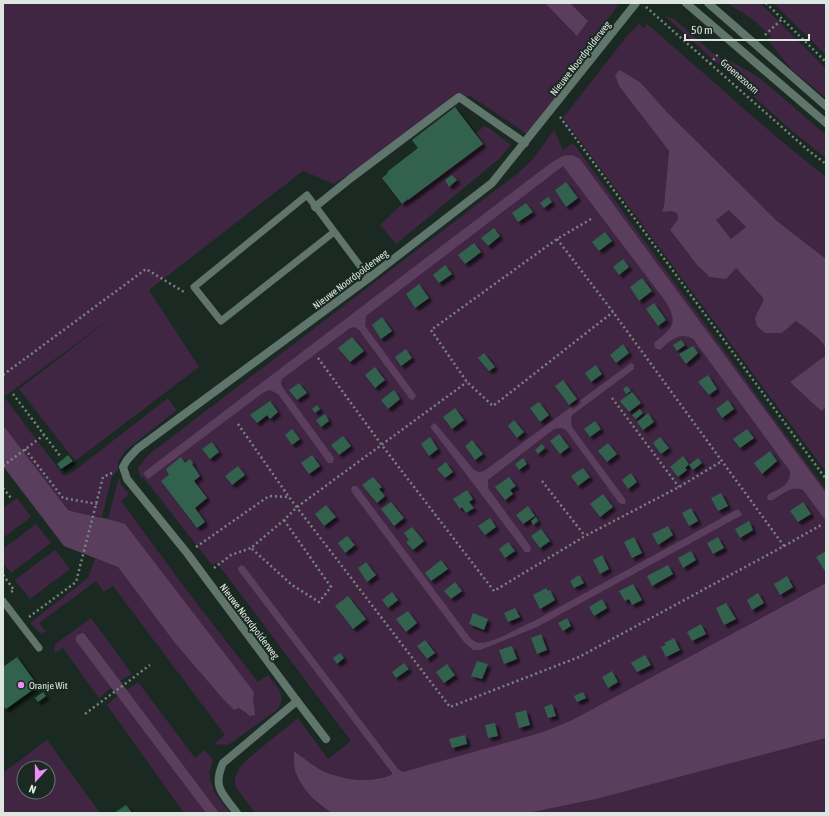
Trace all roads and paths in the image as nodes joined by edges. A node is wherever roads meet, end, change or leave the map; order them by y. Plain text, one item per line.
1 (636, 3) edge
2 (642, 3) edge
3 (686, 3) edge
4 (708, 3) edge
5 (766, 3) edge
6 (782, 19) junction
7 (764, 35) dead end
8 (719, 53) dead end
9 (826, 62) edge
10 (710, 64) junction
11 (826, 106) edge
12 (553, 108) junction
13 (826, 123) edge
14 (525, 143) junction
15 (826, 164) edge
16 (315, 207) junction
17 (591, 219) dead end
18 (334, 232) junction
19 (558, 239) junction
20 (369, 278) junction
21 (194, 287) junction
22 (613, 312) junction
23 (318, 358) dead end
24 (3, 375) edge
25 (467, 382) junction
26 (13, 394) dead end
27 (612, 398) dead end
28 (238, 424) dead end
29 (44, 434) junction
30 (381, 444) junction
31 (26, 450) junction
32 (61, 457) dead end
33 (722, 461) junction
34 (3, 466) edge
35 (123, 467) junction
36 (826, 479) edge
37 (542, 482) dead end
38 (679, 487) junction
39 (3, 488) edge
40 (289, 497) junction
41 (11, 498) dead end
42 (97, 504) junction
43 (297, 507) junction
44 (284, 520) junction
45 (824, 524) dead end
46 (585, 536) junction
47 (784, 546) junction
48 (252, 548) junction
49 (187, 553) junction
50 (3, 575) edge
51 (204, 576) junction
52 (9, 594) dead end
53 (3, 601) edge
54 (20, 623) junction
55 (39, 648) dead end
56 (150, 665) dead end
57 (297, 701) junction
58 (85, 714) dead end
59 (326, 739) dead end
60 (237, 813) edge

1 - 12 street, Nieuwe Noordpolderweg
2 - 10 path, Groenezoom
3 - 13 street, Groenezoom
4 - 11 street
5 - 6 path
6 - 7 path
6 - 9 path
8 - 10 path
10 - 15 path, Groenezoom
12 - 14 street, Nieuwe Noordpolderweg
12 - 36 path
14 - 16 street
14 - 20 street, Nieuwe Noordpolderweg
16 - 18 lane
16 - 21 lane
17 - 19 path
18 - 20 lane
18 - 21 lane
19 - 22 path
19 - 25 path
20 - 35 street, Nieuwe Noordpolderweg
21 - 24 path
22 - 25 path
22 - 33 path
23 - 30 path
25 - 30 path
26 - 29 path
27 - 38 path
28 - 40 path
29 - 31 path
29 - 32 path
30 - 43 path
30 - 46 path
31 - 34 path
31 - 42 path
33 - 38 path
33 - 47 path
35 - 42 path
35 - 49 street, Nieuwe Noordpolderweg
37 - 46 path
38 - 46 path
39 - 41 path
40 - 43 path
40 - 49 path
42 - 54 path
43 - 44 path
43 - 47 path
44 - 48 path
44 - 48 path
45 - 47 path
48 - 51 path
49 - 51 street, Nieuwe Noordpolderweg
50 - 52 path
51 - 57 street, Nieuwe Noordpolderweg
53 - 54 lane
54 - 55 lane
56 - 58 path
57 - 59 street, Nieuwe Noordpolderweg
57 - 60 street

